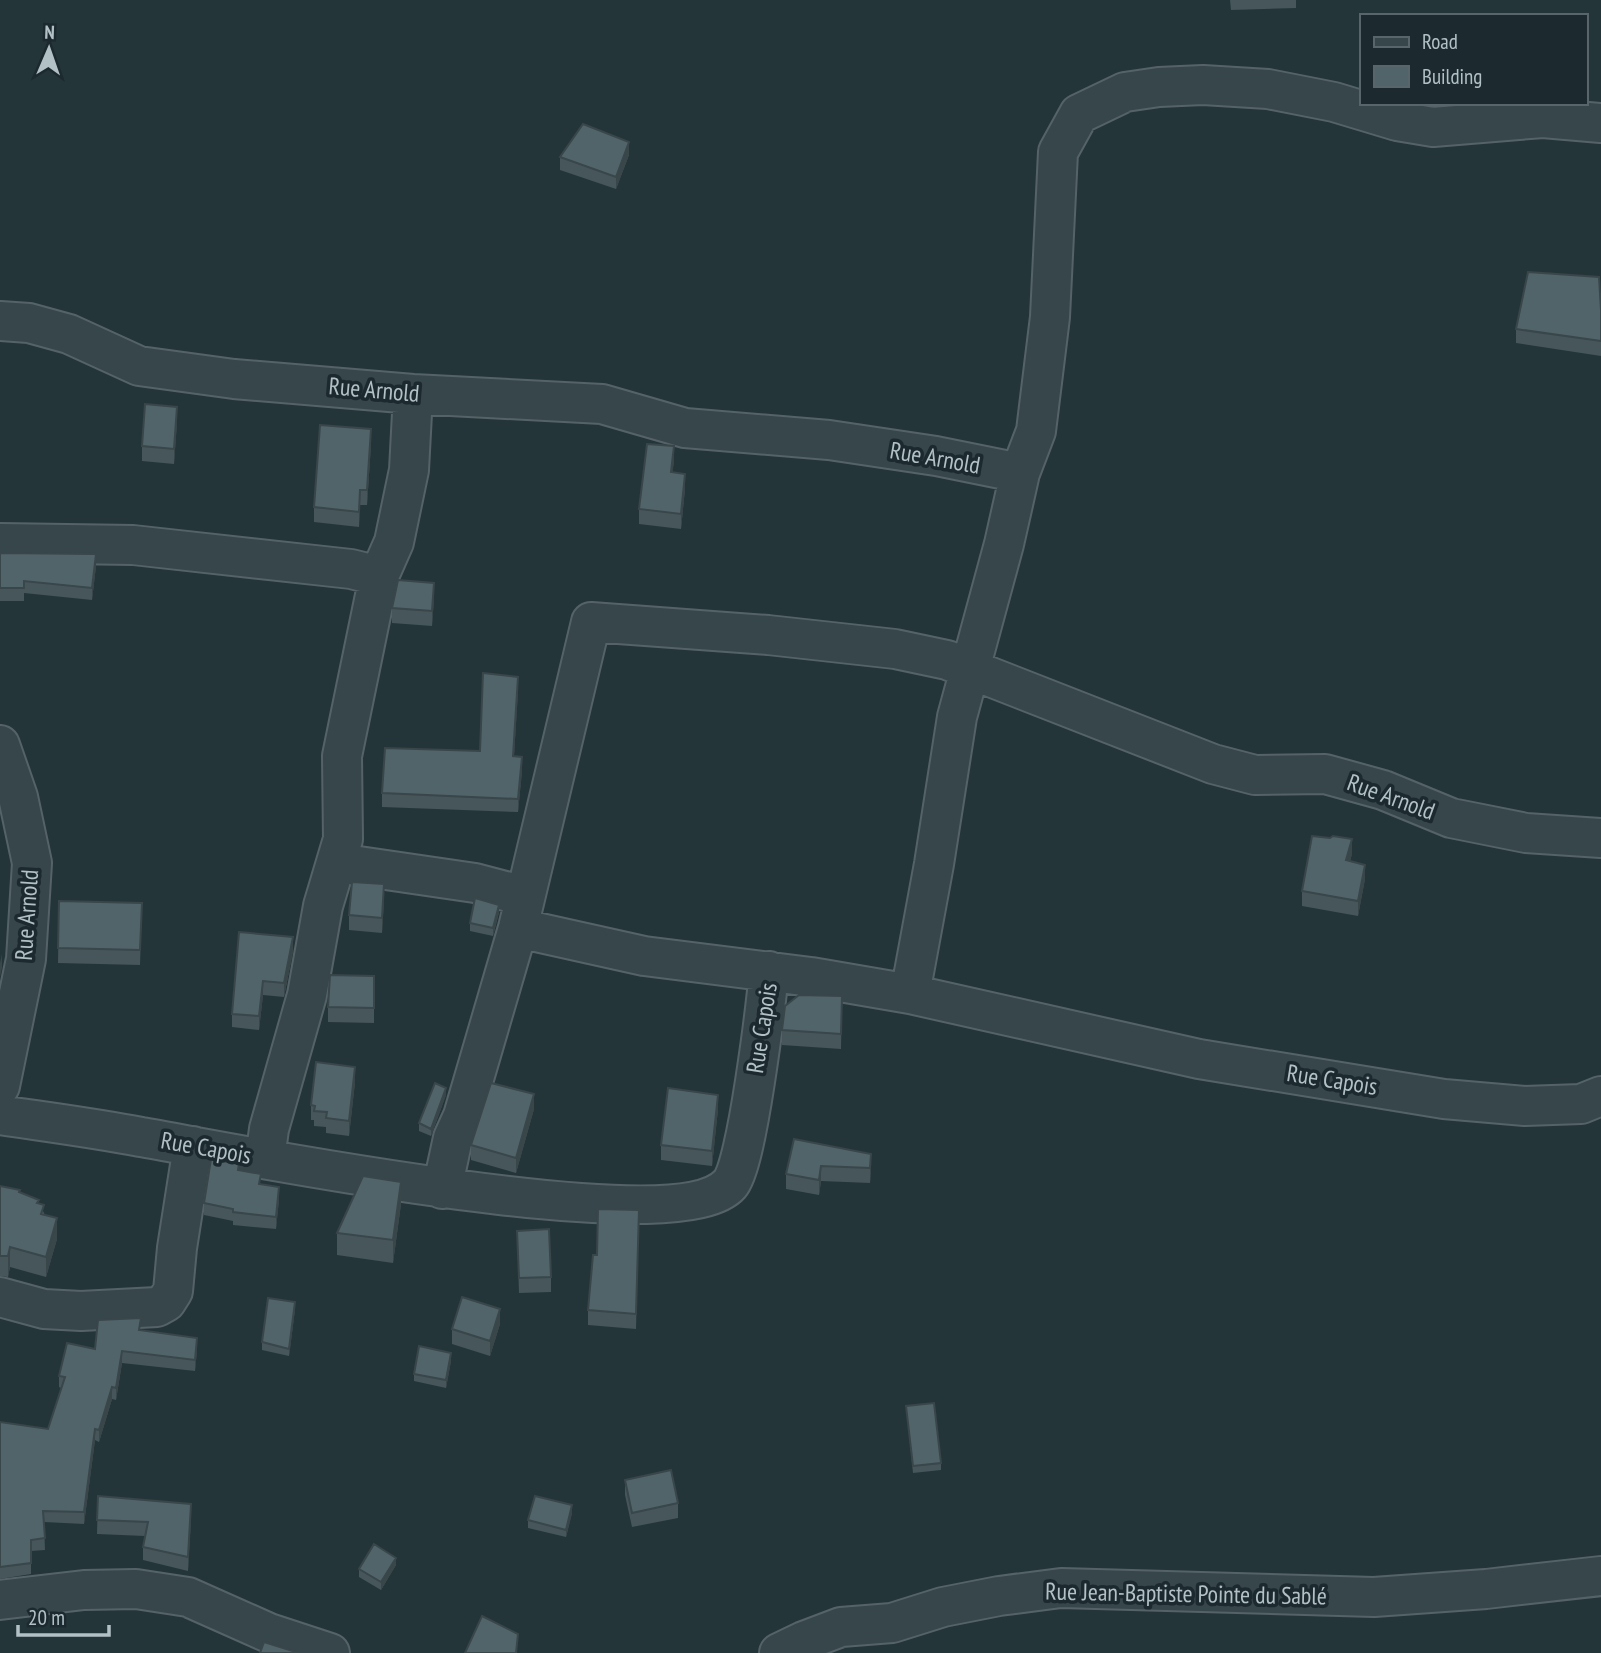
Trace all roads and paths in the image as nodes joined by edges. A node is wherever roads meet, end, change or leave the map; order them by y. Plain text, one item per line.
1 (1601, 123) edge
2 (0, 321) edge
3 (413, 394) junction
4 (1020, 473) junction
5 (0, 543) edge
6 (379, 576) junction
7 (969, 670) junction
8 (0, 745) edge
9 (1601, 838) edge
10 (338, 863) junction
11 (521, 912) junction
12 (769, 971) junction
13 (910, 994) junction
14 (0, 1086) edge
15 (1601, 1096) edge
16 (0, 1115) edge
17 (193, 1146) junction
18 (265, 1159) junction
19 (442, 1189) junction
20 (0, 1297) edge
21 (1601, 1576) edge
22 (0, 1600) edge
23 (330, 1653) edge
24 (779, 1653) edge

1 - 4 street
2 - 3 street, Rue Arnold
3 - 4 street, Rue Arnold
3 - 6 street
4 - 7 street
5 - 6 street
6 - 10 street
7 - 9 street, Rue Arnold
7 - 11 street, Rue Arnold
7 - 13 street
8 - 14 street, Rue Arnold
10 - 11 street
10 - 18 street
11 - 12 street
11 - 19 street
12 - 13 street, Rue Capois
12 - 19 street, Rue Capois
13 - 15 street, Rue Capois
16 - 17 street, Rue Capois
17 - 18 street, Rue Capois
17 - 20 street
18 - 19 street, Rue Capois
21 - 24 street, Rue Jean-Baptiste Pointe du Sablé
22 - 23 street

